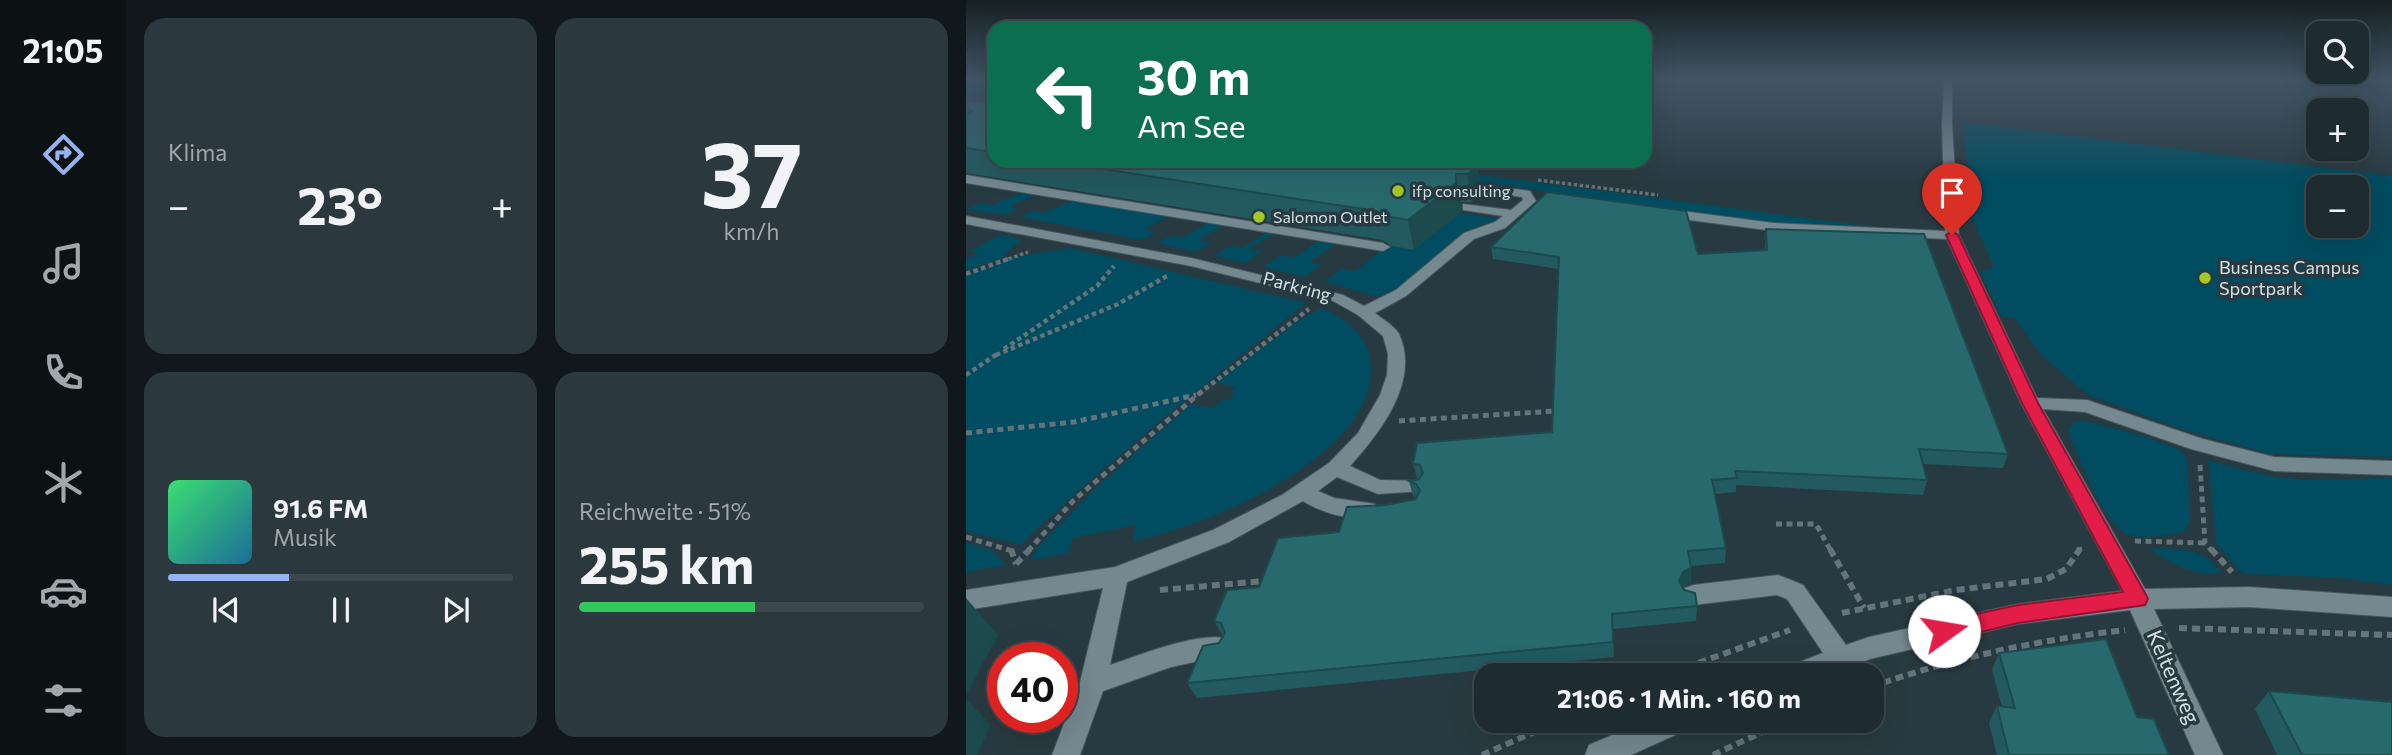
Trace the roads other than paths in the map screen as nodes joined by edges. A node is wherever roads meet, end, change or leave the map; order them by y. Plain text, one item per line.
1 (1947, 114) edge
2 (966, 179) edge
3 (1448, 183) edge
4 (1526, 194) junction
5 (1547, 197) edge
6 (1467, 207) dead end
7 (1647, 210) edge
8 (1519, 211) junction
9 (1542, 211) edge
10 (966, 220) edge
11 (1952, 235) junction
12 (1383, 247) dead end
13 (1364, 312) junction
14 (2030, 403) junction
15 (1336, 468) junction
16 (2392, 468) edge
17 (1305, 492) junction
18 (1117, 576) junction
19 (1693, 595) edge
20 (2137, 599) junction
21 (966, 600) edge
22 (2392, 607) edge
23 (1218, 646) edge
24 (1841, 658) junction
25 (1828, 663) edge
26 (1093, 682) junction
27 (1649, 733) edge
28 (1066, 755) edge
29 (1600, 755) edge
30 (2208, 755) edge

1 - 11 street
2 - 12 street
3 - 4 street
4 - 5 street
4 - 8 street
6 - 8 street
7 - 11 street
8 - 9 street
8 - 13 street
10 - 13 street, Parkring
11 - 14 street, Keltenweg
13 - 15 street, Parkring
14 - 16 street
14 - 20 street, Keltenweg
15 - 17 street, Parkring
15 - 17 street
17 - 18 street, Parkring
18 - 21 street, Parkring
18 - 26 street
19 - 24 street
20 - 22 street
20 - 24 street
20 - 30 street, Keltenweg
23 - 26 street
24 - 25 street
26 - 28 street
27 - 29 street

